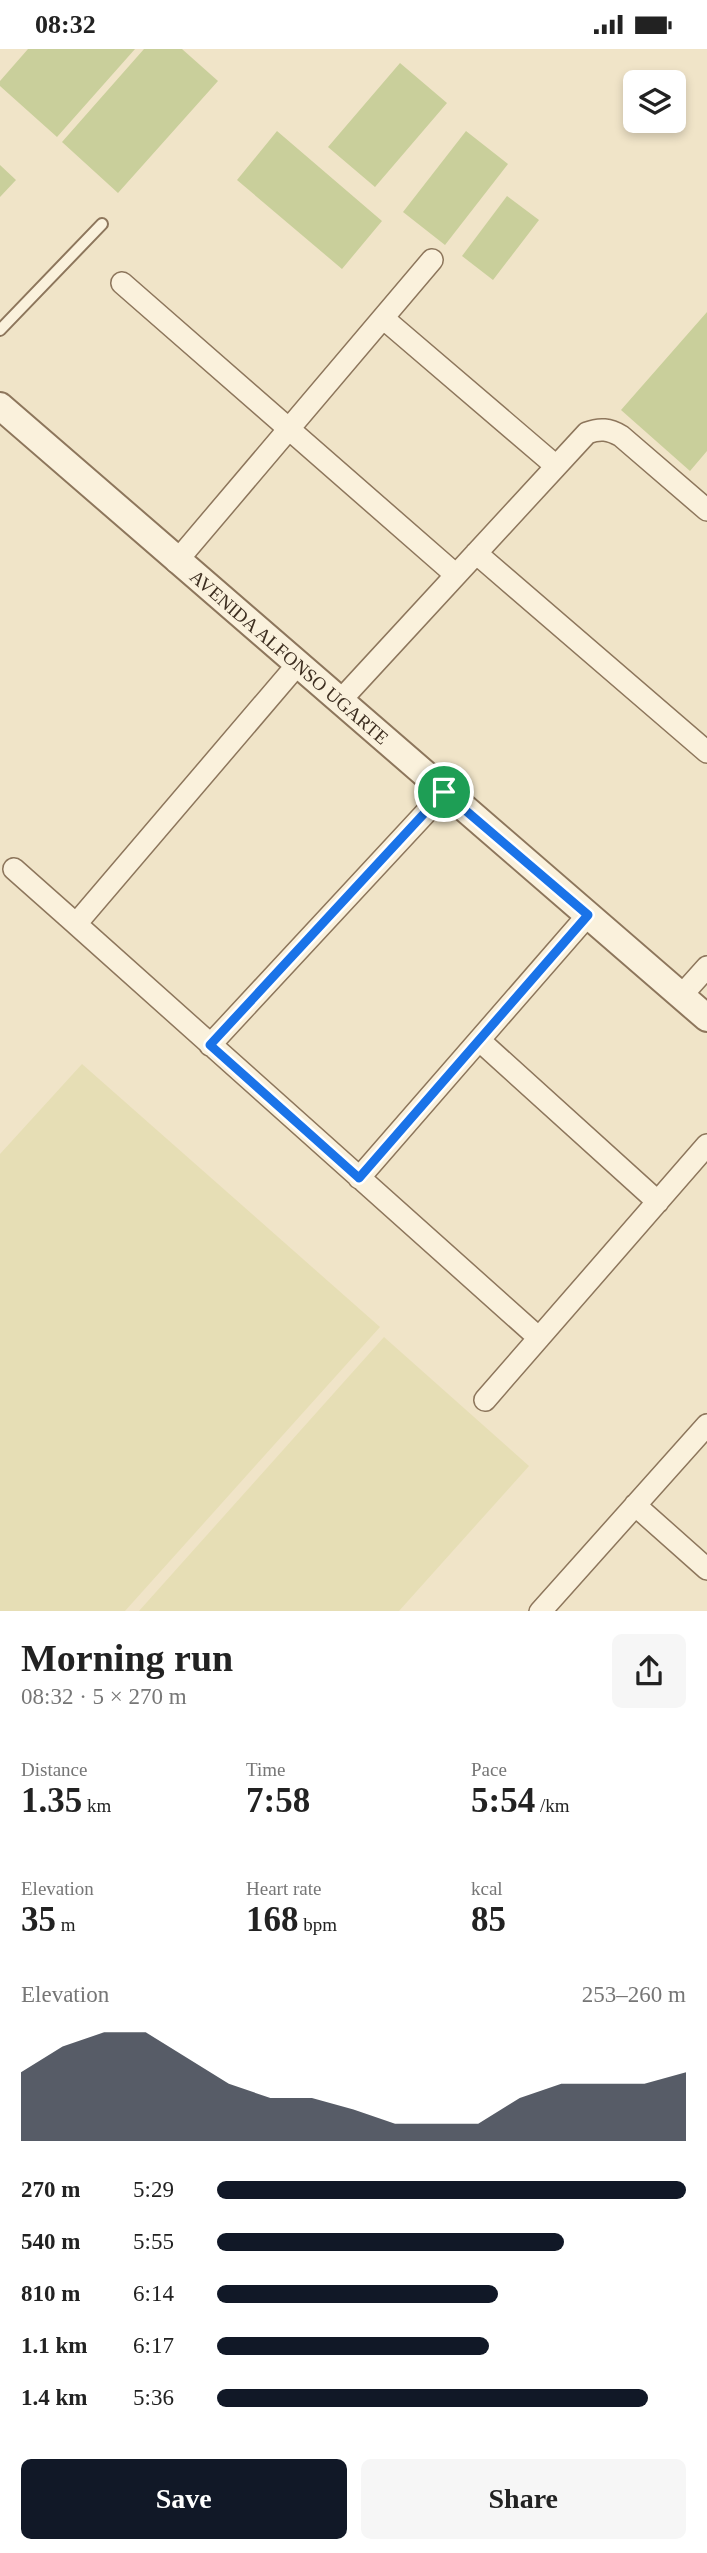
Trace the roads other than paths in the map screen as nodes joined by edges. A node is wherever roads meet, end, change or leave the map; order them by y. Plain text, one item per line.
1 (102, 224) dead end
2 (432, 260) dead end
3 (122, 283) dead end
4 (383, 318) junction
5 (0, 330) edge
6 (0, 406) edge
7 (289, 428) junction
8 (556, 466) junction
9 (707, 510) edge
10 (476, 553) junction
11 (176, 562) junction
12 (456, 575) junction
13 (297, 665) junction
14 (339, 702) junction
15 (707, 752) edge
16 (444, 792) junction
17 (14, 869) dead end
18 (588, 915) junction
19 (76, 925) junction
20 (707, 967) edge
21 (681, 996) junction
22 (707, 1018) edge
23 (479, 1040) junction
24 (210, 1045) junction
25 (707, 1145) edge
26 (359, 1178) junction
27 (658, 1202) junction
28 (539, 1338) junction
29 (485, 1400) dead end
30 (707, 1425) edge
31 (635, 1505) junction
32 (707, 1569) edge
33 (541, 1611) edge

1 - 5 lane
2 - 4 street
3 - 7 street
4 - 7 street
4 - 8 street
6 - 11 street, AVENIDA ALFONSO UGARTE
7 - 11 street
7 - 12 street
8 - 9 street
8 - 10 street
10 - 12 street
10 - 15 street
11 - 13 street, AVENIDA ALFONSO UGARTE
12 - 14 street
13 - 14 street, AVENIDA ALFONSO UGARTE
13 - 19 street
14 - 16 street, AVENIDA ALFONSO UGARTE
16 - 18 street, AVENIDA ALFONSO UGARTE
16 - 24 street
17 - 19 street
18 - 21 street, AVENIDA ALFONSO UGARTE
18 - 23 street
19 - 24 street
20 - 21 street
21 - 22 street, AVENIDA ALFONSO UGARTE
23 - 26 street
23 - 27 street
24 - 26 street
25 - 27 street
26 - 28 street
27 - 28 street
28 - 29 street
30 - 31 street
31 - 32 street
31 - 33 street

